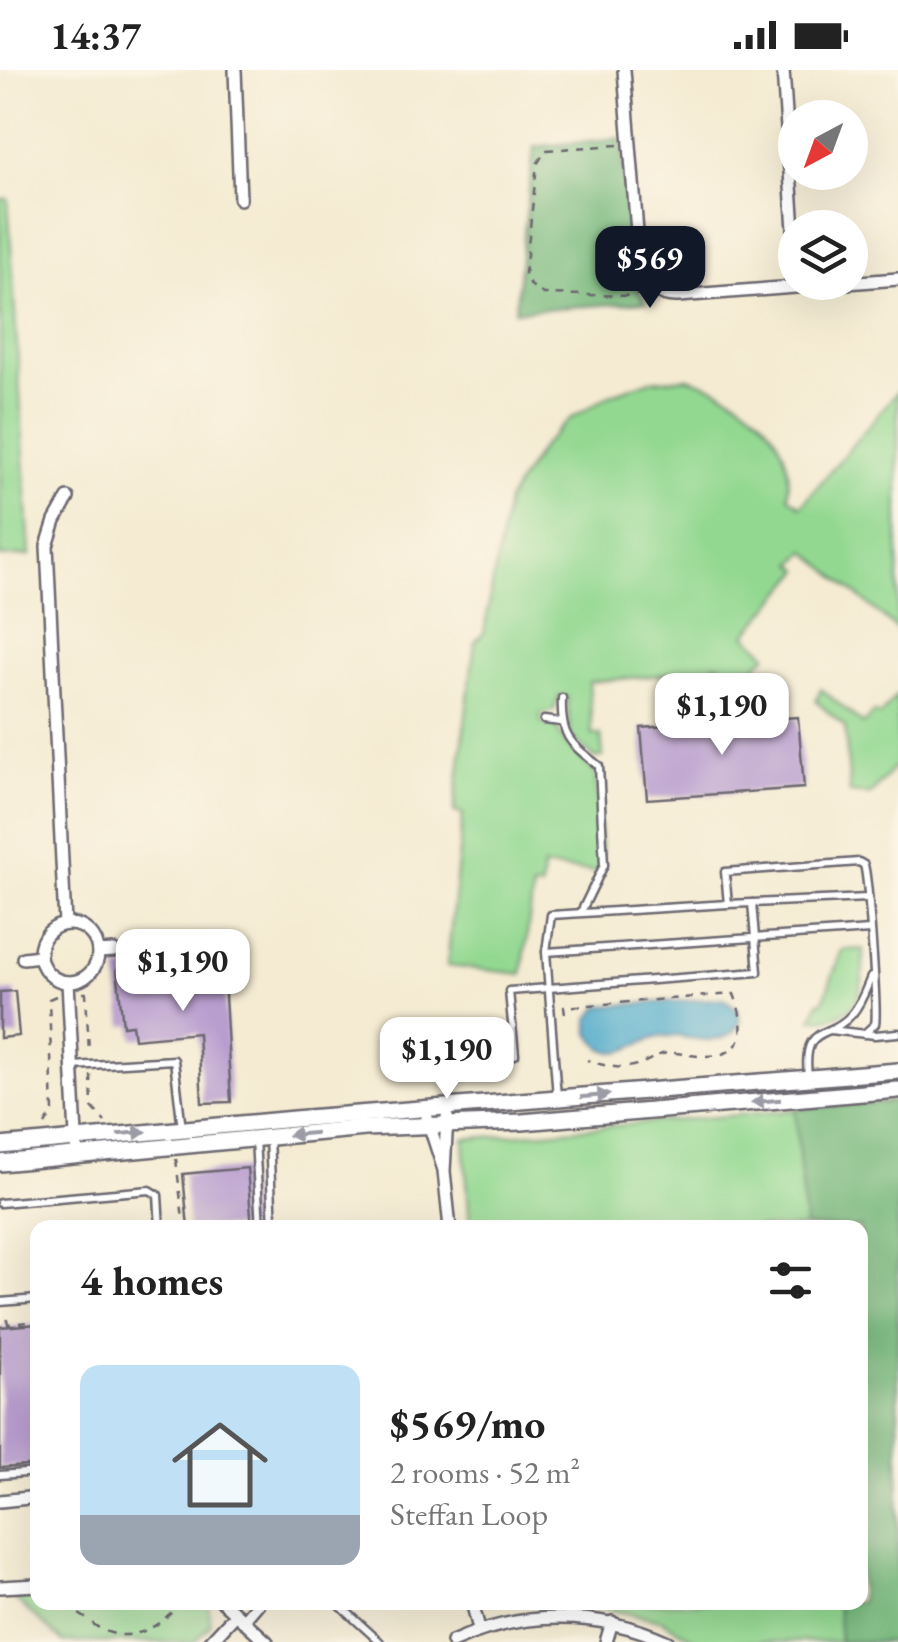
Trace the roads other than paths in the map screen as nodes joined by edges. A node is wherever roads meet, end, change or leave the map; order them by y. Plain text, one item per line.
1 (234, 70) edge
2 (624, 70) edge
3 (783, 70) edge
4 (240, 198) dead end
5 (793, 210) edge
6 (898, 280) edge
7 (868, 282) edge
8 (778, 287) edge
9 (68, 498) dead end
10 (562, 698) dead end
11 (544, 720) dead end
12 (561, 722) junction
13 (868, 898) junction
14 (752, 903) junction
15 (728, 904) junction
16 (580, 913) junction
17 (65, 924) junction
18 (870, 930) junction
19 (754, 938) junction
20 (114, 951) dead end
21 (98, 952) junction
22 (546, 952) junction
23 (40, 956) junction
24 (23, 958) dead end
25 (872, 975) junction
26 (68, 986) junction
27 (547, 988) junction
28 (826, 1030) junction
29 (864, 1034) junction
30 (898, 1034) edge
31 (450, 1062) dead end
32 (72, 1066) junction
33 (898, 1071) edge
34 (814, 1077) junction
35 (898, 1090) edge
36 (818, 1096) junction
37 (557, 1099) junction
38 (447, 1116) junction
39 (427, 1117) junction
40 (559, 1118) junction
41 (182, 1129) junction
42 (261, 1130) junction
43 (75, 1138) junction
44 (0, 1146) edge
45 (77, 1155) junction
46 (0, 1163) edge
47 (444, 1171) junction
48 (2, 1203) edge
49 (160, 1220) edge
50 (260, 1220) edge
51 (273, 1220) edge
52 (449, 1220) edge
53 (30, 1300) edge
54 (0, 1302) edge
55 (30, 1473) edge
56 (0, 1475) edge
57 (30, 1498) edge
58 (0, 1500) edge
59 (30, 1585) edge
60 (0, 1587) edge
61 (232, 1610) edge
62 (248, 1610) edge
63 (345, 1610) edge
64 (474, 1610) edge
65 (239, 1617) junction
66 (612, 1622) junction
67 (479, 1630) junction
68 (210, 1642) edge
69 (268, 1642) edge
70 (380, 1642) edge
71 (452, 1642) edge
72 (606, 1642) edge
73 (668, 1642) edge

1 - 4 street
2 - 8 street
3 - 5 street
6 - 7 street
9 - 17 street
10 - 12 lane
11 - 12 lane
12 - 16 lane
13 - 14 lane
13 - 15 lane
13 - 18 lane
14 - 15 lane
14 - 19 lane
15 - 16 lane
16 - 22 lane
17 - 21 street
17 - 23 street
18 - 19 lane
18 - 25 lane
19 - 22 lane
19 - 27 lane
20 - 21 street
21 - 26 street
22 - 27 lane
23 - 24 street
23 - 26 street
25 - 28 lane
25 - 29 lane
26 - 32 street
27 - 31 lane
27 - 37 lane
28 - 29 lane
28 - 34 lane
29 - 30 lane
32 - 41 lane
32 - 43 street
33 - 34 street
34 - 36 street
37 -> 34 street
35 - 36 street
36 -> 40 street
37 - 38 street
37 - 40 street
38 - 39 street
38 - 40 street
38 - 47 street
39 - 42 street
39 - 47 street
41 - 42 street
43 -> 41 street
42 - 45 street
42 - 50 lane
42 - 51 lane
43 - 44 street
43 - 45 street
45 - 46 street
47 - 52 street
48 - 49 lane
53 - 54 lane
55 - 56 lane
57 - 58 street
59 - 60 street
61 - 65 street
62 - 65 street
63 - 70 lane
64 - 67 street
65 - 68 street
65 - 69 street
66 - 67 street
66 - 72 street
66 - 73 street
67 - 71 street

